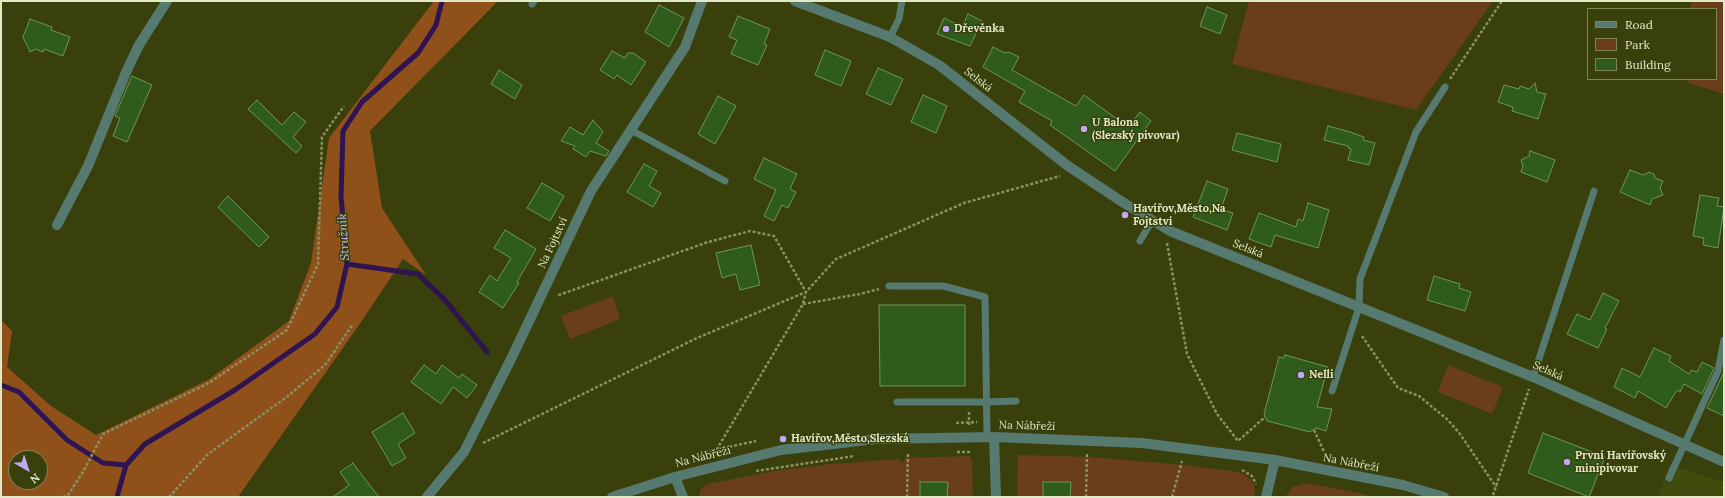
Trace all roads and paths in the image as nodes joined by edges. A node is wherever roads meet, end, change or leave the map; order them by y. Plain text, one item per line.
1 (167, 1) edge
2 (702, 1) edge
3 (795, 1) edge
4 (902, 1) edge
5 (1502, 1) edge
6 (890, 37) junction
7 (1445, 87) joint
8 (344, 106) dead end
9 (631, 130) junction
10 (1068, 166) junction
11 (725, 181) dead end
12 (1594, 191) dead end
13 (1152, 221) junction
14 (57, 225) dead end
15 (1167, 238) dead end
16 (1140, 241) dead end
17 (888, 286) joint
18 (806, 292) junction
19 (538, 302) junction
20 (803, 304) junction
21 (1358, 310) junction
22 (353, 324) dead end
23 (1724, 340) edge
24 (1532, 382) junction
25 (1332, 391) dead end
26 (1016, 400) dead end
27 (897, 402) dead end
28 (987, 402) junction
29 (1265, 417) dead end
30 (1314, 430) dead end
31 (990, 437) junction
32 (1683, 445) junction
33 (464, 452) junction
34 (908, 452) dead end
35 (1079, 454) dead end
36 (1087, 454) junction
37 (1094, 454) dead end
38 (856, 456) dead end
39 (1327, 457) dead end
40 (1174, 460) dead end
41 (1275, 460) junction
42 (1182, 461) junction
43 (1190, 462) dead end
44 (1724, 462) edge
45 (1236, 469) dead end
46 (704, 470) junction
47 (750, 472) dead end
48 (675, 476) junction
49 (1668, 478) dead end
50 (1496, 487) junction
51 (1257, 489) dead end
52 (1493, 495) dead end
53 (64, 497) edge
54 (169, 497) edge
55 (427, 497) edge
56 (612, 497) edge
57 (683, 497) edge
58 (907, 497) edge
59 (996, 497) edge
60 (1086, 497) edge
61 (1172, 497) edge
62 (1266, 497) edge
63 (1444, 497) edge

1 - 14 street
2 - 9 street, Na Fojtství
3 - 6 street, Selská
4 - 6 lane
5 - 7 path
6 - 10 street, Selská
7 - 21 lane
8 - 53 path
9 - 11 lane
9 - 19 street, Na Fojtství
10 - 13 street, Selská
10 - 18 path
12 - 24 lane
13 - 16 lane
13 - 21 street, Selská
15 - 29 path
17 - 20 path
17 - 28 lane
18 - 19 path
18 - 20 path
18 - 33 path
19 - 33 street, Na Fojtství
20 - 46 path
21 - 24 street, Selská
21 - 25 lane
21 - 50 path
22 - 54 path
23 - 32 lane
24 - 32 street, Selská
24 - 50 path
26 - 28 lane
27 - 28 lane
28 - 31 lane
30 - 39 path
31 - 41 street, Na Nábřeží
31 - 46 street, Na Nábřeží
31 - 59 street
32 - 44 street, Selská
32 - 49 lane
33 - 55 street, Na Fojtství
34 - 58 path
35 - 36 path
36 - 37 path
36 - 60 path
38 - 47 path
40 - 42 path
41 - 62 street
41 - 63 street, Na Nábřeží
42 - 43 path
42 - 61 path
45 - 51 path
46 - 48 street, Na Nábřeží
48 - 56 street, Na Nábřeží
48 - 57 street
50 - 52 path

